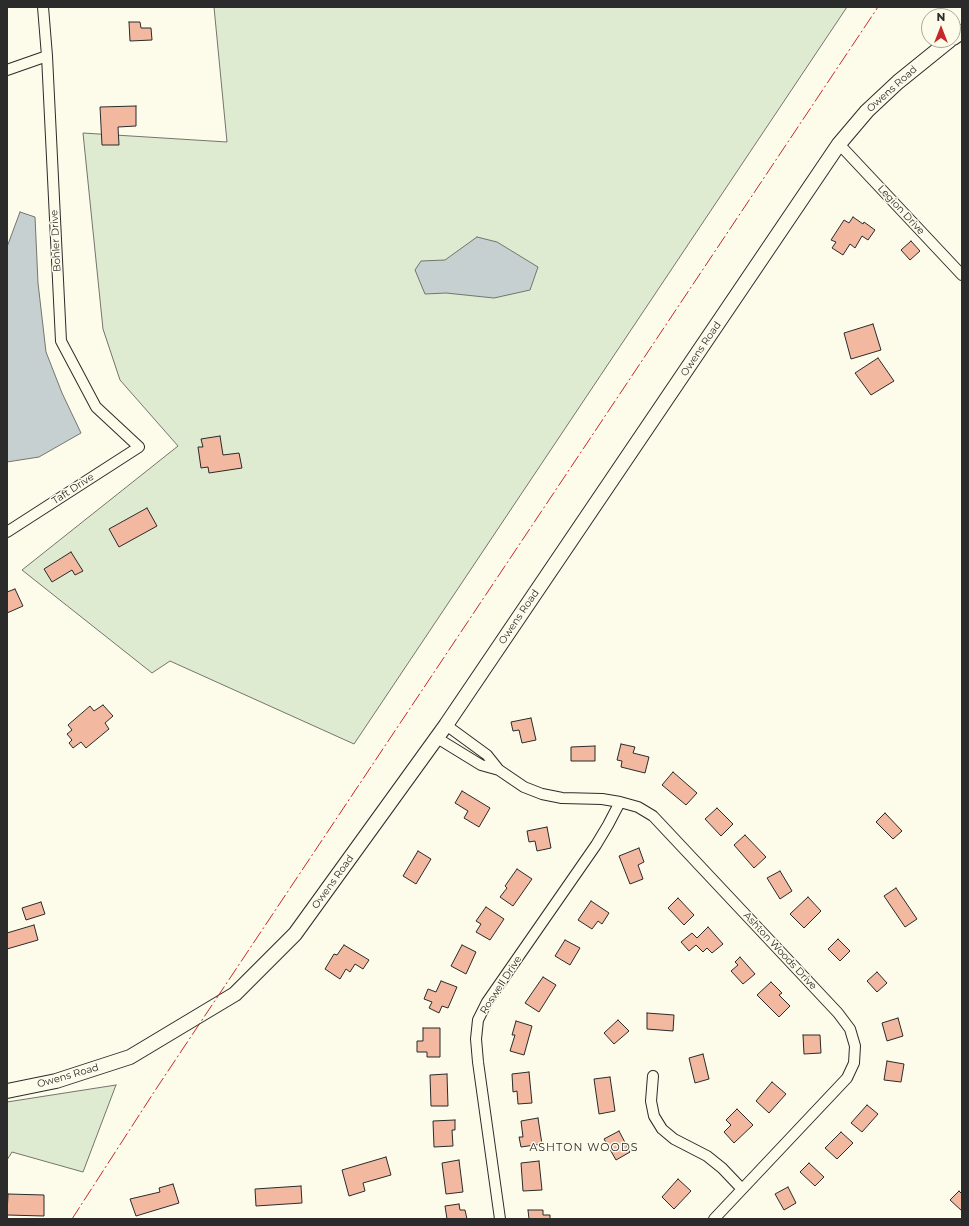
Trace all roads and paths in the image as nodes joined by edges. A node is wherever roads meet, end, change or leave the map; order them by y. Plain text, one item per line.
1 (43, 7) edge
2 (940, 48) edge
3 (47, 56) junction
4 (7, 70) edge
5 (839, 144) junction
6 (962, 275) edge
7 (139, 447) joint
8 (7, 532) edge
9 (446, 725) junction
10 (437, 738) junction
11 (499, 770) junction
12 (620, 802) junction
13 (653, 1076) dead end
14 (7, 1091) edge
15 (742, 1189) junction
16 (500, 1219) edge
17 (714, 1219) edge

1 - 3 street, Bohler Drive
2 - 5 street, Owens Road
3 - 4 street
3 - 7 street, Bohler Drive
5 - 6 street, Legion Drive
5 - 9 street, Owens Road
7 - 8 street, Taft Drive
9 - 10 street, Owens Road
9 - 11 street, Ashton Woods Drive
10 - 11 street, Ashton Woods Drive
10 - 14 street, Owens Road
11 - 12 street, Ashton Woods Drive
12 - 15 street, Ashton Woods Drive
12 - 16 street, Roswell Drive
13 - 15 street
15 - 17 street, Ashton Woods Drive

